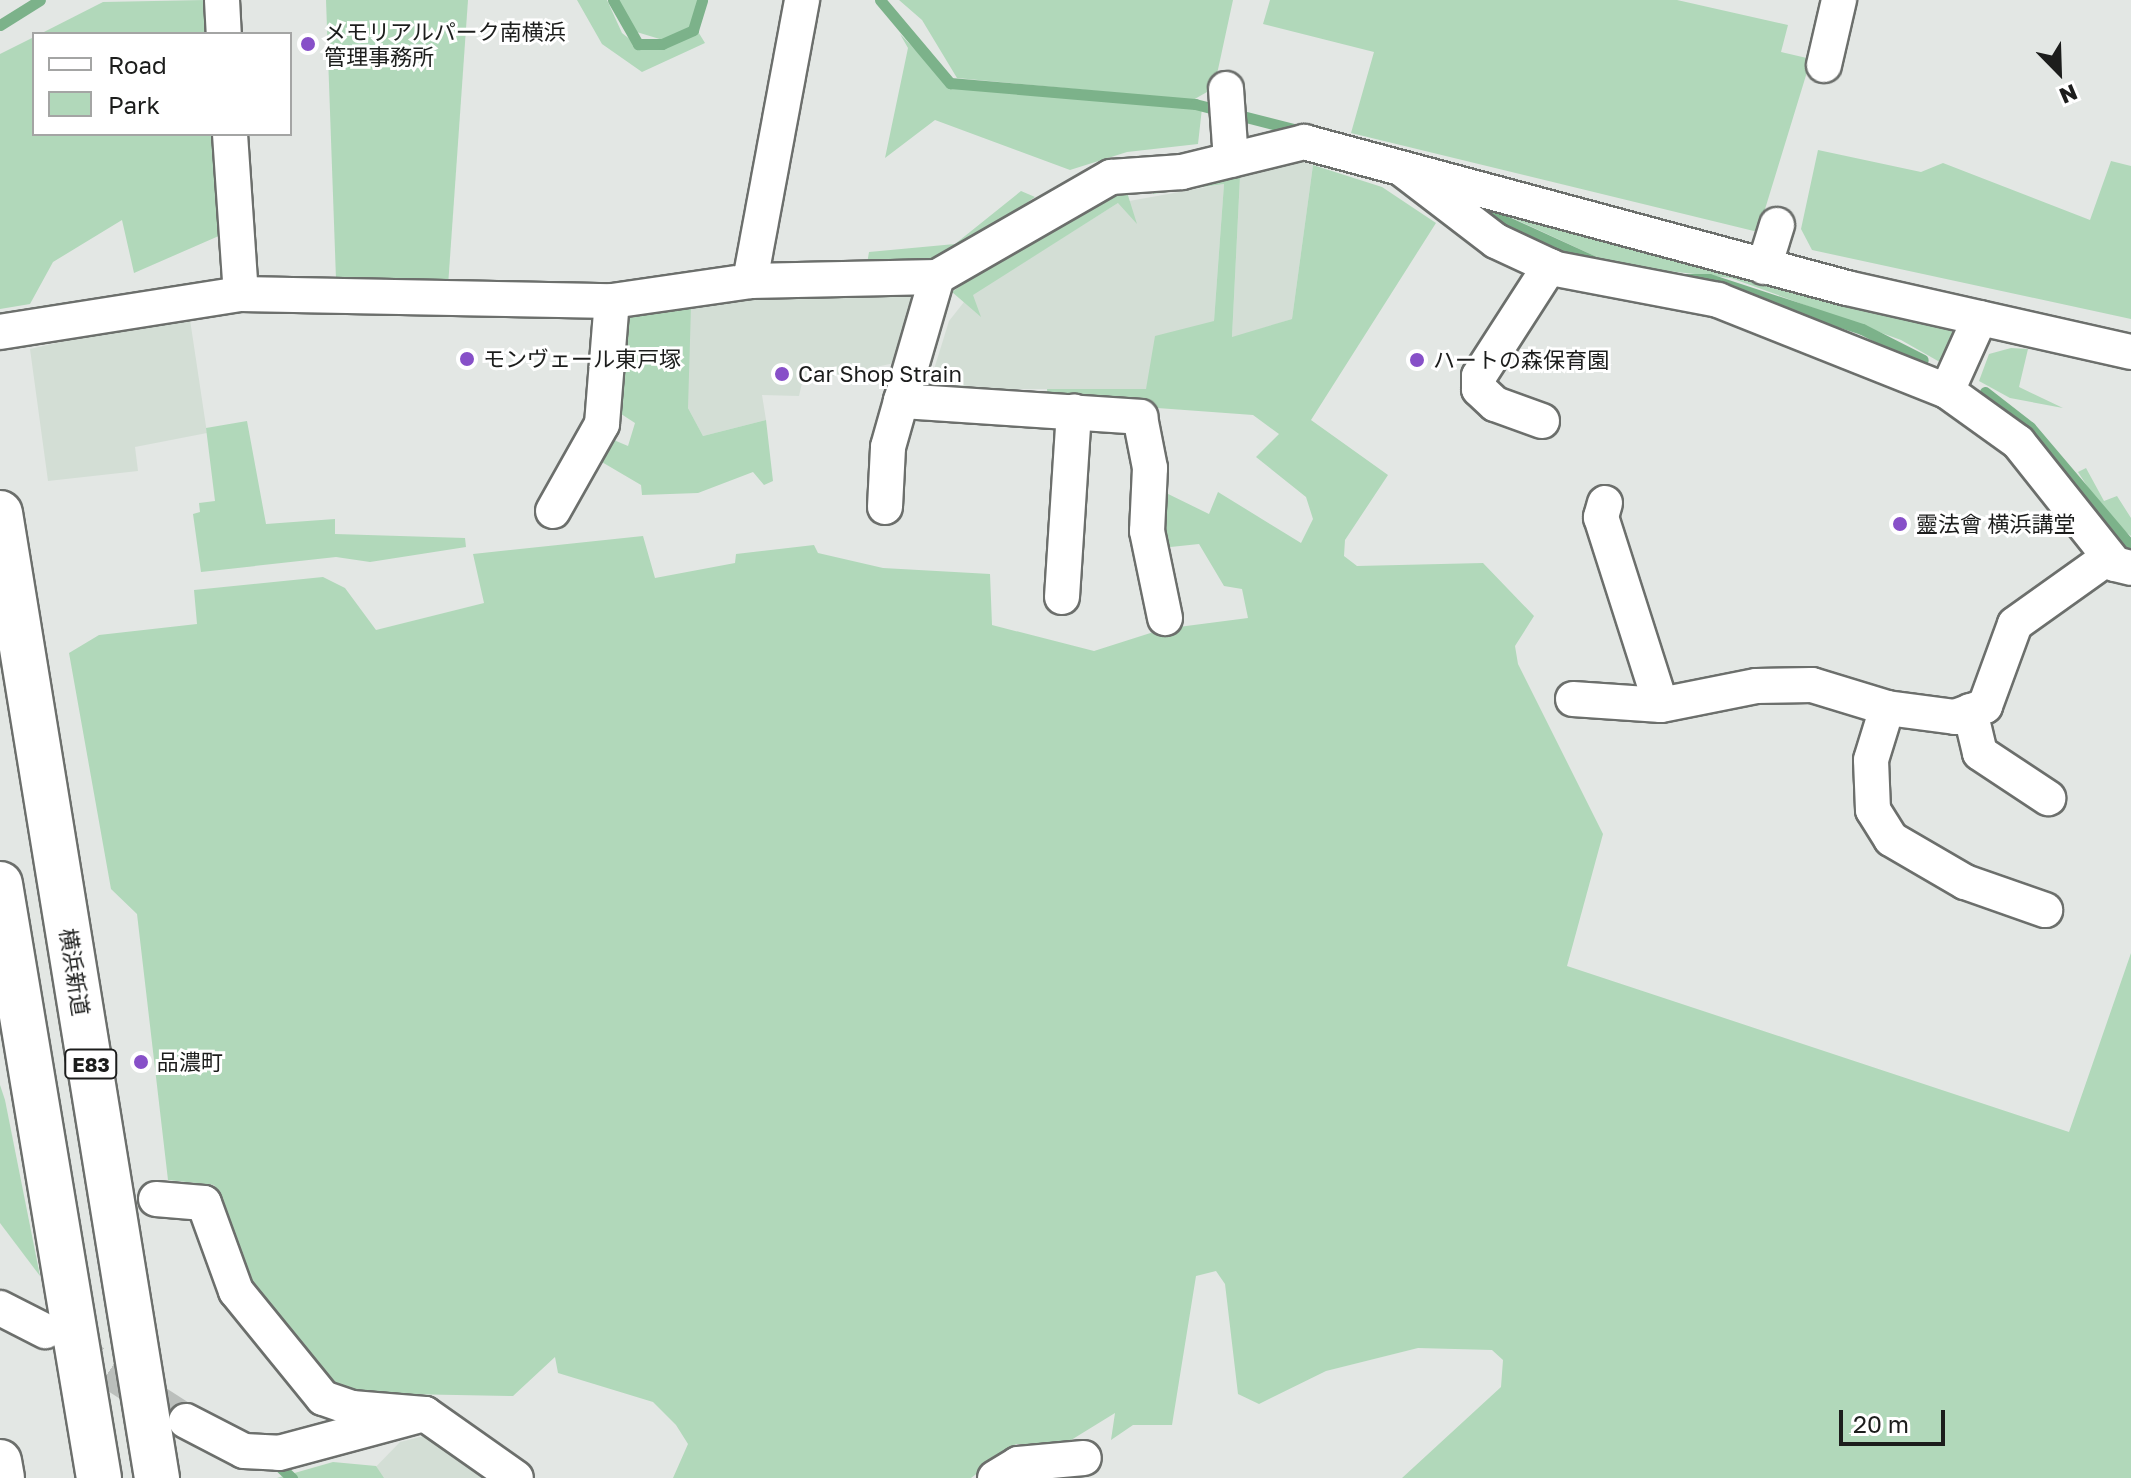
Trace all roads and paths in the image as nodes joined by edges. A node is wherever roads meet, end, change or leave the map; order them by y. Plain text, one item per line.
1 (222, 0) edge
2 (802, 0) edge
3 (1839, 0) edge
4 (224, 32) edge
5 (1824, 65) dead end
6 (1226, 89) dead end
7 (230, 136) edge
8 (1231, 160) junction
9 (1395, 163) junction
10 (1777, 225) dead end
11 (1550, 266) junction
12 (1764, 267) junction
13 (937, 277) junction
14 (750, 281) junction
15 (241, 294) junction
16 (612, 301) junction
17 (1980, 318) junction
18 (0, 332) edge
19 (2131, 352) edge
20 (1947, 391) junction
21 (901, 401) junction
22 (1074, 411) junction
23 (1542, 421) dead end
24 (1605, 503) dead end
25 (885, 507) dead end
26 (553, 511) dead end
27 (0, 513) edge
28 (2120, 562) edge
29 (1062, 597) dead end
30 (1165, 618) dead end
31 (1573, 699) dead end
32 (1661, 705) junction
33 (1887, 708) junction
34 (1970, 711) junction
35 (2048, 798) dead end
36 (0, 884) edge
37 (2045, 910) dead end
38 (156, 1199) dead end
39 (0, 1308) edge
40 (45, 1331) tunnel mouth
41 (425, 1414) junction
42 (186, 1421) tunnel mouth
43 (1084, 1458) dead end
44 (0, 1461) edge
45 (3, 1478) edge
46 (99, 1478) edge
47 (157, 1478) edge
48 (516, 1478) edge
49 (995, 1478) edge

1 - 4 street
2 - 14 street
3 - 5 street
6 - 8 street
7 - 15 street
8 - 9 street
8 - 13 street
9 - 11 street
9 - 12 street
10 - 12 street
11 - 20 street
11 - 23 street
12 - 17 street
13 - 14 street
13 - 21 street
14 - 16 street
15 - 16 street
15 - 18 street
16 - 26 street
17 - 19 street
17 - 20 street
20 - 28 street
21 - 22 street
21 - 25 street
22 - 29 street
22 - 30 street
24 - 32 street
27 - 47 highway, 横浜新道 / E83
28 - 34 street
31 - 32 street
32 - 33 street
33 - 34 street
33 - 37 street
34 - 35 street
36 - 46 highway, E83
38 - 41 street
39 - 40 street
41 - 42 street
41 - 48 street
43 - 49 street
44 - 45 street

